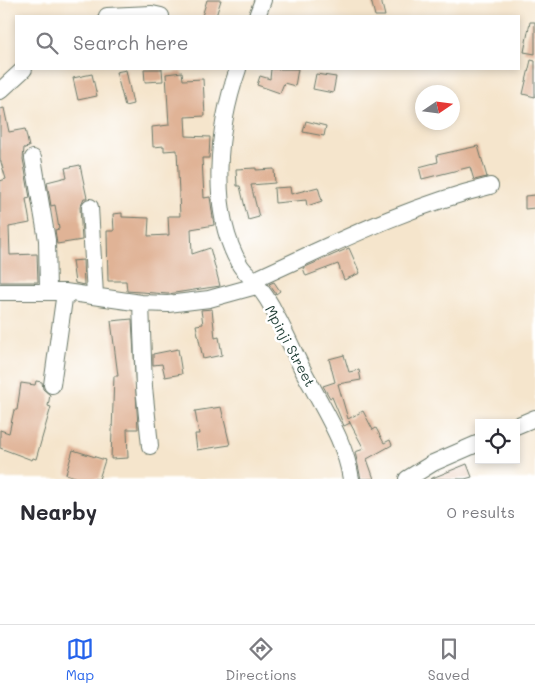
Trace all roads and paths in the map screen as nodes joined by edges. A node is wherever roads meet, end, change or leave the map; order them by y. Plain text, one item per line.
1 (263, 0) edge
2 (130, 15) edge
3 (156, 15) edge
4 (257, 15) edge
5 (23, 70) edge
6 (238, 70) edge
7 (0, 91) edge
8 (33, 158) dead end
9 (490, 186) dead end
10 (90, 206) dead end
11 (255, 283) junction
12 (48, 290) junction
13 (0, 292) edge
14 (65, 292) junction
15 (95, 295) junction
16 (141, 303) junction
17 (52, 385) dead end
18 (535, 418) edge
19 (520, 424) edge
20 (475, 445) edge
21 (150, 446) dead end
22 (351, 479) edge
23 (407, 479) edge

1 - 4 street
2 - 3 street
5 - 7 street
6 - 11 street, Mpinji Street
8 - 12 street
9 - 11 street
10 - 15 street
11 - 16 street
11 - 22 street, Mpinji Street
12 - 13 street
12 - 14 street
14 - 15 street
14 - 17 street
15 - 16 street
16 - 21 street
18 - 19 street
20 - 23 street

